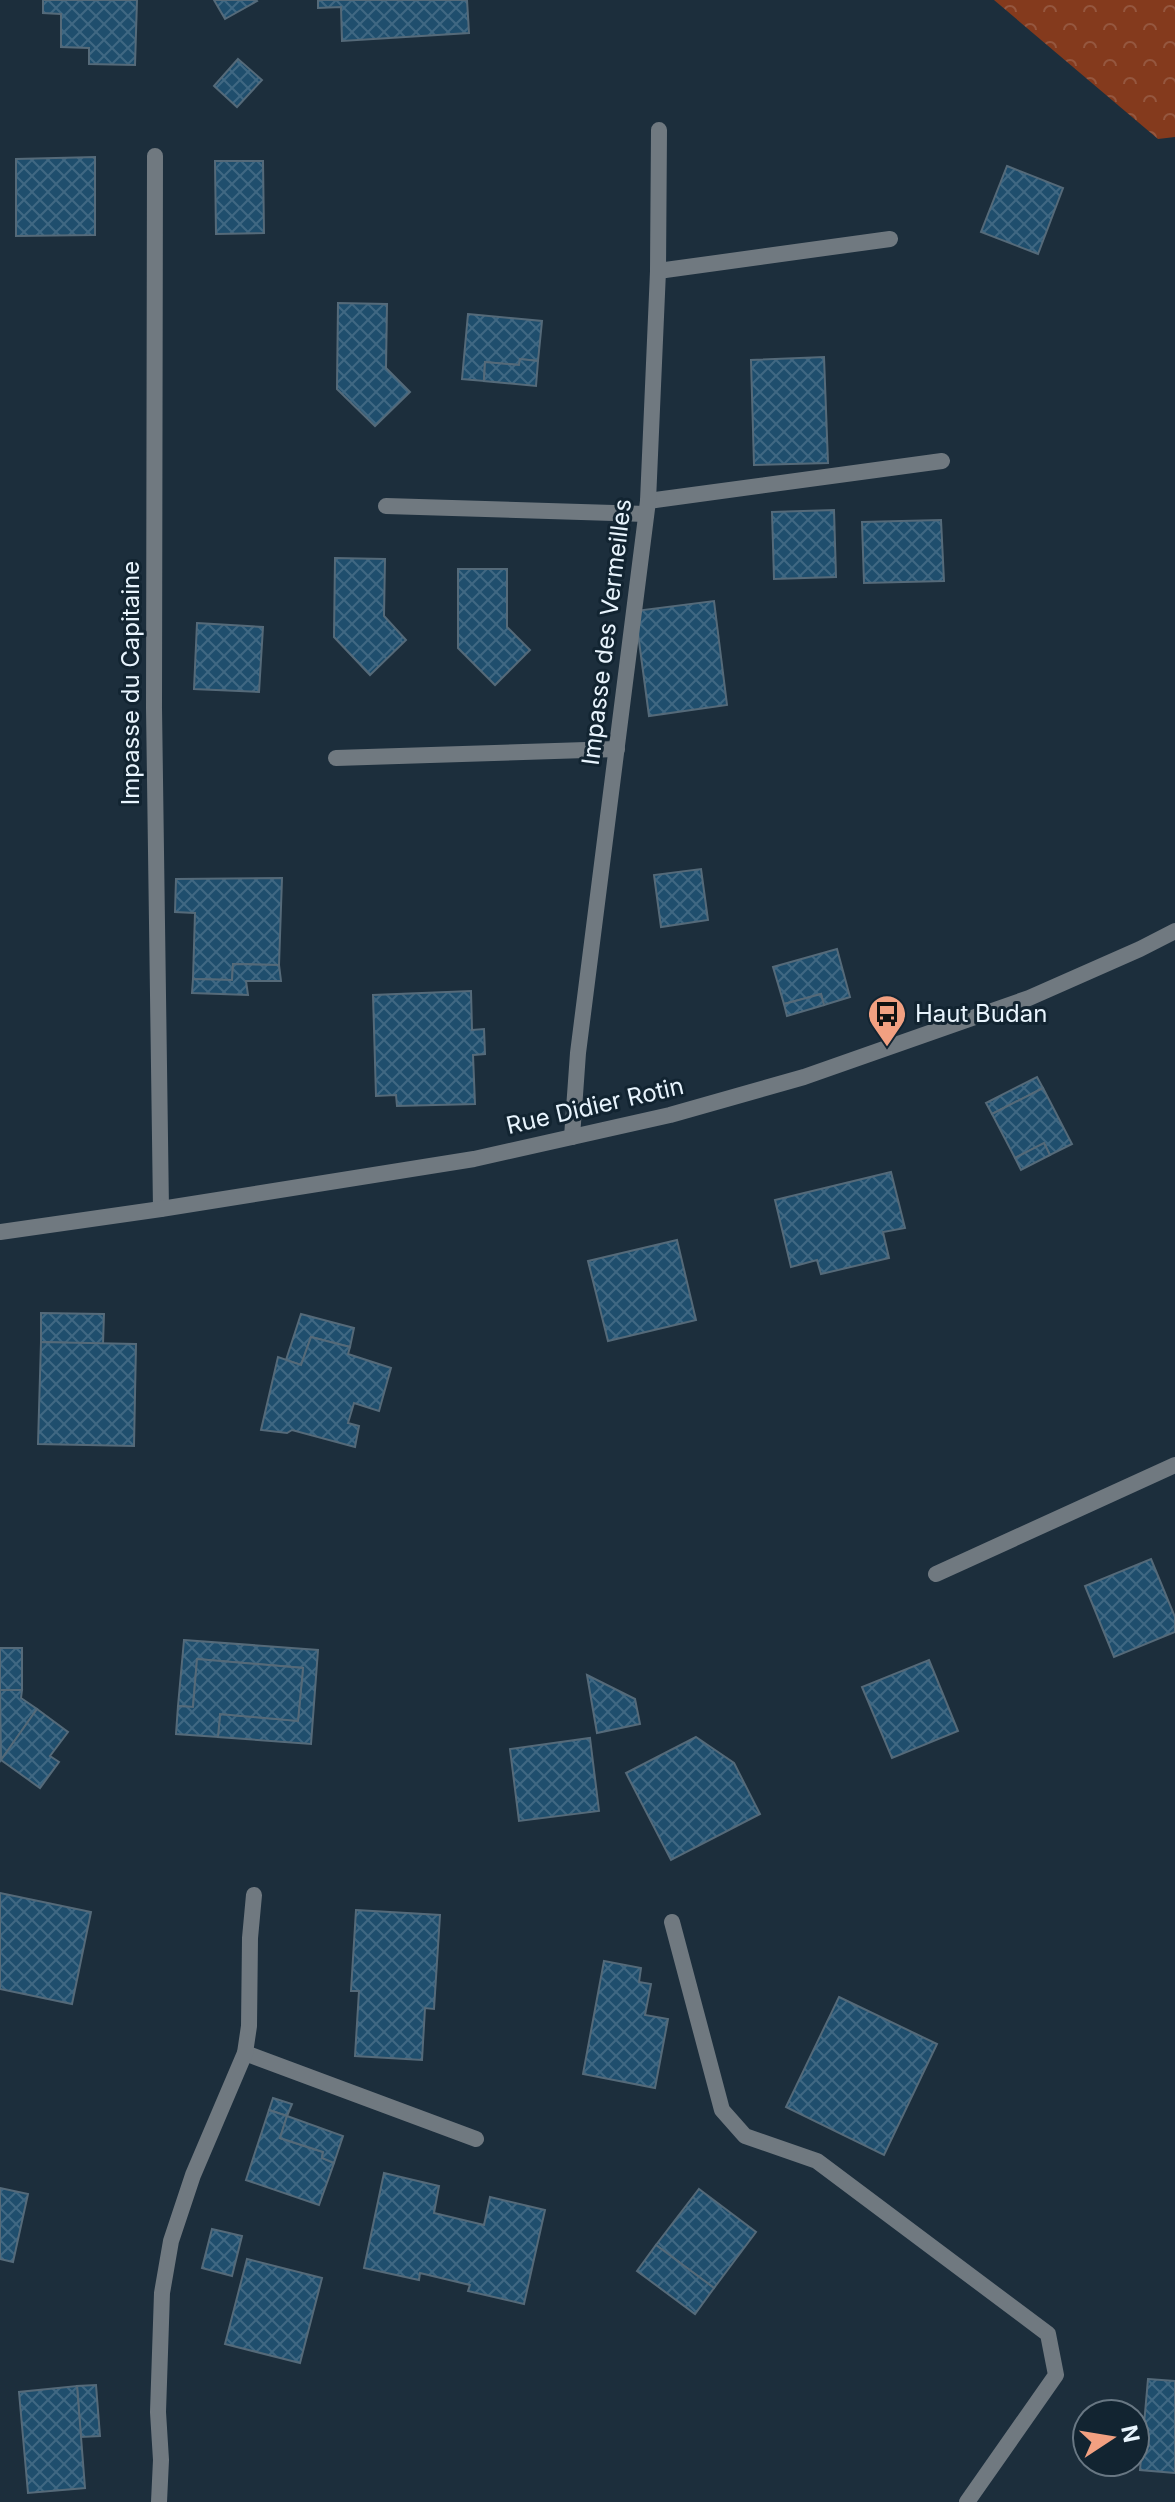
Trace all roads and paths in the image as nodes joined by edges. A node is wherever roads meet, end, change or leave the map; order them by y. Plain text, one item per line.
1 (659, 130) dead end
2 (155, 156) dead end
3 (890, 239) dead end
4 (658, 271) junction
5 (942, 461) dead end
6 (386, 506) dead end
7 (647, 507) junction
8 (617, 749) junction
9 (336, 758) dead end
10 (1175, 931) edge
11 (572, 1137) junction
12 (161, 1209) junction
13 (0, 1232) edge
14 (1175, 1465) edge
15 (936, 1574) dead end
16 (254, 1895) dead end
17 (672, 1922) dead end
18 (245, 2053) junction
19 (476, 2139) dead end
20 (159, 2502) edge
21 (967, 2502) edge

1 - 4 street, Impasse des Vermeilles
2 - 12 street, Impasse du Capitaine
3 - 4 street
4 - 7 street, Impasse des Vermeilles
5 - 7 street
6 - 7 street
7 - 8 street, Impasse des Vermeilles
8 - 9 street
8 - 11 street, Impasse des Vermeilles
10 - 11 street, Rue Didier Rotin
11 - 12 street, Rue Didier Rotin
12 - 13 street, Rue Didier Rotin
14 - 15 street
16 - 18 street
17 - 21 street
18 - 19 street
18 - 20 street

